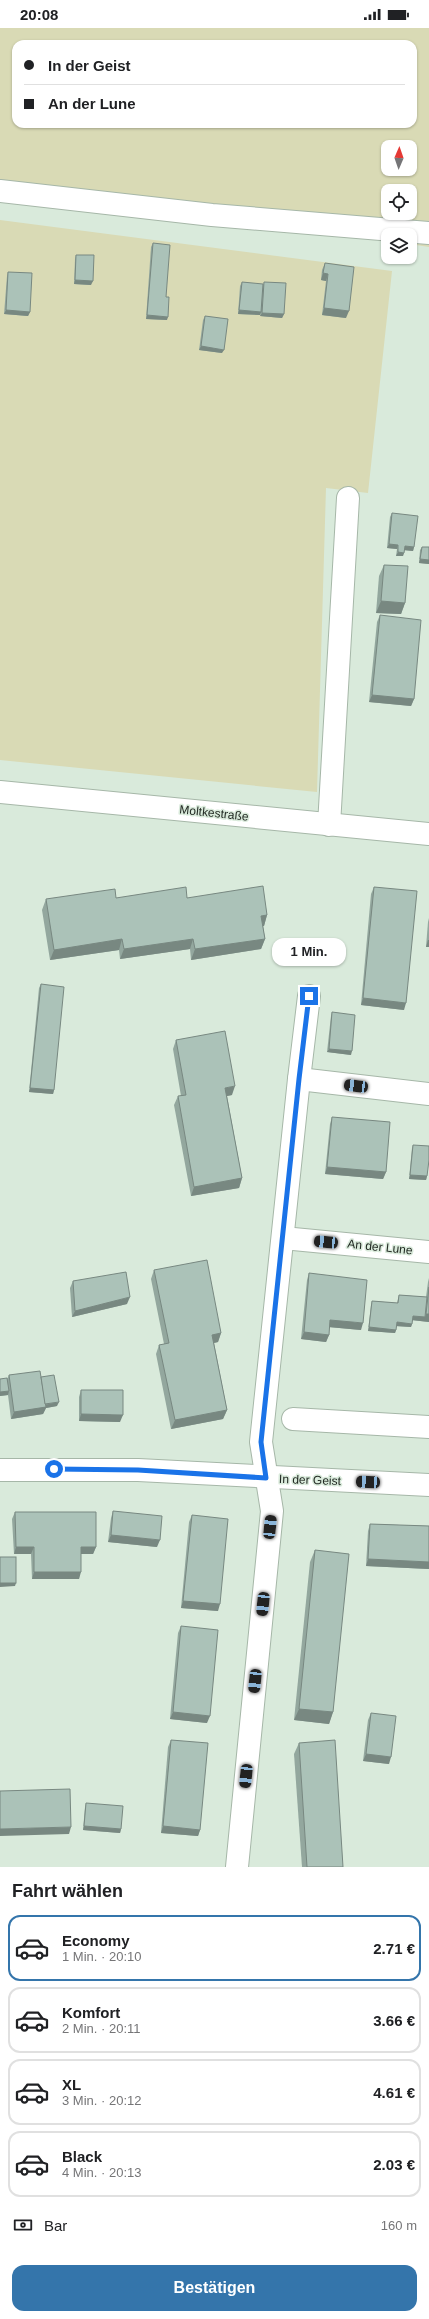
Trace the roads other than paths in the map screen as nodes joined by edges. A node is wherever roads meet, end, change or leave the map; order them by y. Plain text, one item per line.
1 (0, 191) edge
2 (429, 233) edge
3 (348, 498) dead end
4 (0, 792) edge
5 (329, 825) junction
6 (429, 834) edge
7 (309, 996) dead end
8 (299, 1079) junction
9 (429, 1094) edge
10 (283, 1238) junction
11 (429, 1252) edge
12 (293, 1419) dead end
13 (429, 1427) edge
14 (0, 1470) edge
15 (266, 1478) junction
16 (429, 1485) edge
17 (237, 1867) edge

1 - 2 street
3 - 5 street
4 - 5 street, Moltkestraße
5 - 6 street, Moltkestraße
7 - 8 street
8 - 9 street
8 - 10 street
10 - 11 street, An der Lune
10 - 15 street
12 - 13 street
14 - 15 street, In der Geist
15 - 16 street, In der Geist
15 - 17 street

